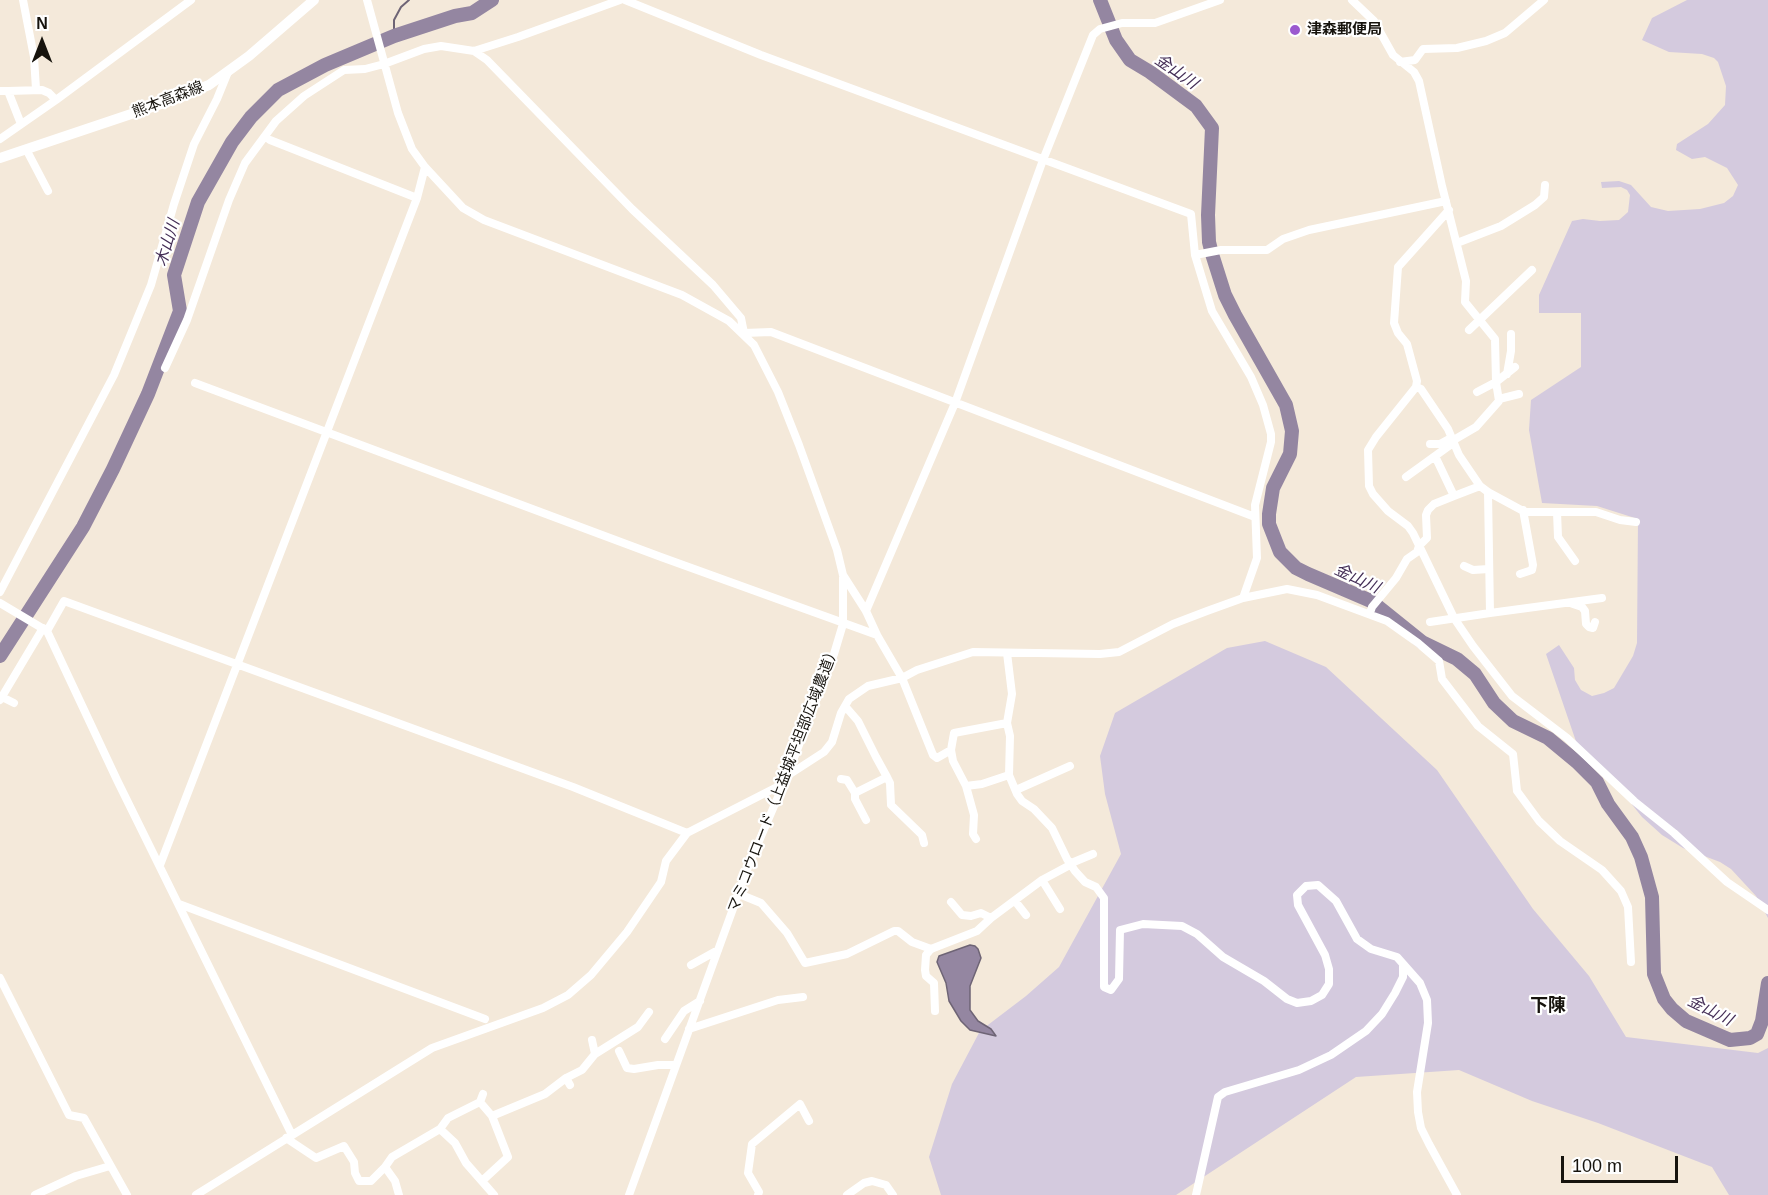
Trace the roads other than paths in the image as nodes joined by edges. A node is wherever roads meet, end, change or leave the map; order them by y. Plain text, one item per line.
1 (23, 0) edge
2 (191, 0) edge
3 (314, 0) edge
4 (367, 0) edge
5 (620, 0) edge
6 (626, 0) edge
7 (1220, 0) edge
8 (1352, 0) edge
9 (1544, 0) edge
10 (474, 51) junction
11 (383, 61) junction
12 (1400, 62) junction
13 (228, 72) junction
14 (36, 89) junction
15 (4, 91) edge
16 (56, 100) junction
17 (21, 124) junction
18 (0, 139) edge
19 (270, 140) dead end
20 (26, 149) junction
21 (0, 158) edge
22 (1043, 160) junction
23 (425, 167) junction
24 (1545, 185) dead end
25 (48, 191) dead end
26 (417, 198) junction
27 (1446, 201) junction
28 (1449, 210) junction
29 (1457, 243) junction
30 (1198, 254) junction
31 (1533, 270) dead end
32 (1479, 319) junction
33 (1469, 330) dead end
34 (744, 333) junction
35 (1511, 334) dead end
36 (1515, 367) dead end
37 (165, 368) dead end
38 (1507, 374) junction
39 (1496, 382) junction
40 (195, 383) dead end
41 (1416, 387) junction
42 (1477, 392) dead end
43 (1520, 394) dead end
44 (1499, 399) junction
45 (955, 403) junction
46 (326, 433) junction
47 (1452, 441) junction
48 (1430, 444) dead end
49 (1435, 456) junction
50 (1406, 477) dead end
51 (1480, 486) junction
52 (1488, 492) junction
53 (1454, 496) junction
54 (1523, 510) junction
55 (1557, 512) junction
56 (1255, 517) junction
57 (1636, 522) dead end
58 (1419, 546) junction
59 (1575, 561) dead end
60 (1464, 566) dead end
61 (1489, 569) junction
62 (1520, 574) dead end
63 (843, 576) junction
64 (0, 592) edge
65 (1244, 598) junction
66 (1602, 598) dead end
67 (0, 603) edge
68 (1567, 603) junction
69 (867, 611) junction
70 (1370, 613) junction
71 (1490, 613) junction
72 (1454, 618) junction
73 (1430, 622) dead end
74 (1594, 622) dead end
75 (843, 624) junction
76 (45, 630) junction
77 (877, 634) junction
78 (1007, 653) junction
79 (238, 664) junction
80 (902, 678) junction
81 (1, 698) edge
82 (14, 703) dead end
83 (845, 706) junction
84 (1007, 723) junction
85 (951, 750) junction
86 (1070, 766) dead end
87 (1009, 775) junction
88 (787, 776) junction
89 (887, 777) junction
90 (841, 779) dead end
91 (966, 786) junction
92 (1016, 790) junction
93 (855, 793) junction
94 (866, 820) dead end
95 (687, 832) junction
96 (976, 839) dead end
97 (924, 843) dead end
98 (1093, 854) dead end
99 (160, 865) junction
100 (1070, 865) junction
101 (1042, 880) junction
102 (739, 894) junction
103 (1015, 901) junction
104 (951, 902) dead end
105 (179, 904) junction
106 (1059, 909) dead end
107 (1768, 910) edge
108 (1026, 915) dead end
109 (991, 918) junction
110 (931, 949) junction
111 (718, 950) junction
112 (1631, 962) dead end
113 (692, 965) dead end
114 (1403, 966) junction
115 (0, 978) edge
116 (803, 997) dead end
117 (700, 1001) junction
118 (935, 1011) dead end
119 (649, 1012) dead end
120 (485, 1019) dead end
121 (689, 1029) junction
122 (665, 1039) dead end
123 (592, 1040) dead end
124 (619, 1051) dead end
125 (595, 1054) junction
126 (676, 1065) junction
127 (492, 1116) junction
128 (809, 1121) dead end
129 (440, 1129) junction
130 (289, 1137) junction
131 (110, 1166) junction
132 (385, 1167) junction
133 (482, 1181) junction
134 (35, 1195) edge
135 (127, 1195) edge
136 (195, 1195) edge
137 (399, 1195) edge
138 (494, 1195) edge
139 (629, 1195) edge
140 (758, 1195) edge
141 (848, 1195) edge
142 (893, 1195) edge
143 (1196, 1195) edge
144 (1457, 1195) edge

1 - 14 street
2 - 16 street
3 - 13 main road, 熊本高森線
4 - 11 street, マミコウロード（上益城平坦部広域農道）
5 - 10 street
6 - 22 street
7 - 22 street
8 - 12 street
9 - 12 street
10 - 11 street
10 - 34 street
11 - 23 street, マミコウロード（上益城平坦部広域農道）
11 - 37 street
12 - 27 street
13 - 20 main road, 熊本高森線
13 - 64 street
14 - 15 street
14 - 16 street
15 - 17 street
16 - 17 street
17 - 18 street
19 - 26 street
20 - 21 main road, 熊本高森線
20 - 25 street
22 - 30 street
22 - 45 street
23 - 26 street
23 - 34 street, マミコウロード（上益城平坦部広域農道）
24 - 29 street
26 - 46 street
27 - 28 street
27 - 30 street
28 - 29 street
28 - 41 street
29 - 32 street
30 - 56 street
31 - 32 street
32 - 33 street
32 - 39 street
34 - 45 street
34 - 63 street, マミコウロード（上益城平坦部広域農道）
35 - 38 street
36 - 38 street
38 - 39 street
39 - 42 street
39 - 44 street
40 - 46 street
41 - 47 street
41 - 58 street
43 - 44 street
44 - 47 street
45 - 56 street
45 - 69 street
46 - 75 street
46 - 79 street
47 - 48 street
47 - 49 street
47 - 51 street
49 - 50 street
49 - 53 street
51 - 52 street
51 - 53 street
52 - 54 street
52 - 61 street
53 - 58 street
54 - 55 street
54 - 62 street
55 - 57 street
55 - 59 street
56 - 65 street
58 - 70 street
58 - 72 street
60 - 61 street
61 - 71 street
63 - 69 street
63 - 75 street, マミコウロード（上益城平坦部広域農道）
65 - 70 street
65 - 78 street
66 - 68 street
67 - 76 street
68 - 71 street
68 - 74 street
69 - 77 street
70 - 112 street
71 - 72 street
72 - 73 street
72 - 107 street
75 - 77 street
75 - 88 street, マミコウロード（上益城平坦部広域農道）
76 - 79 street
76 - 81 street
76 - 99 street
77 - 80 street
78 - 80 street
78 - 84 street
79 - 95 street
79 - 99 street
80 - 83 street
80 - 85 street
81 - 82 street
83 - 88 street
83 - 89 street
84 - 85 street
84 - 87 street
85 - 91 street
86 - 92 street
87 - 91 street
87 - 92 street
88 - 95 street
88 - 102 street, マミコウロード（上益城平坦部広域農道）
89 - 93 street
89 - 97 street
90 - 93 street
91 - 96 street
92 - 100 street
93 - 94 street
95 - 130 street
98 - 100 street
99 - 105 street
100 - 101 street
100 - 114 street
101 - 103 street
101 - 106 street
102 - 110 street
102 - 111 street, マミコウロード（上益城平坦部広域農道）
103 - 108 street
103 - 109 street
104 - 109 street
105 - 120 street
105 - 130 street
109 - 110 street
110 - 118 street
111 - 113 street
111 - 117 street, マミコウロード（上益城平坦部広域農道）
114 - 143 street
114 - 144 street
115 - 131 street
116 - 121 street
117 - 121 street, マミコウロード（上益城平坦部広域農道）
117 - 122 street
119 - 125 street
121 - 126 street, マミコウロード（上益城平坦部広域農道）
123 - 125 street
124 - 126 street
125 - 127 street
126 - 139 street, マミコウロード（上益城平坦部広域農道）
127 - 129 street
127 - 133 street
128 - 140 street
129 - 132 street
129 - 133 street
130 - 132 street
130 - 136 street
131 - 134 street
131 - 135 street
132 - 137 street
133 - 138 street
141 - 142 street

